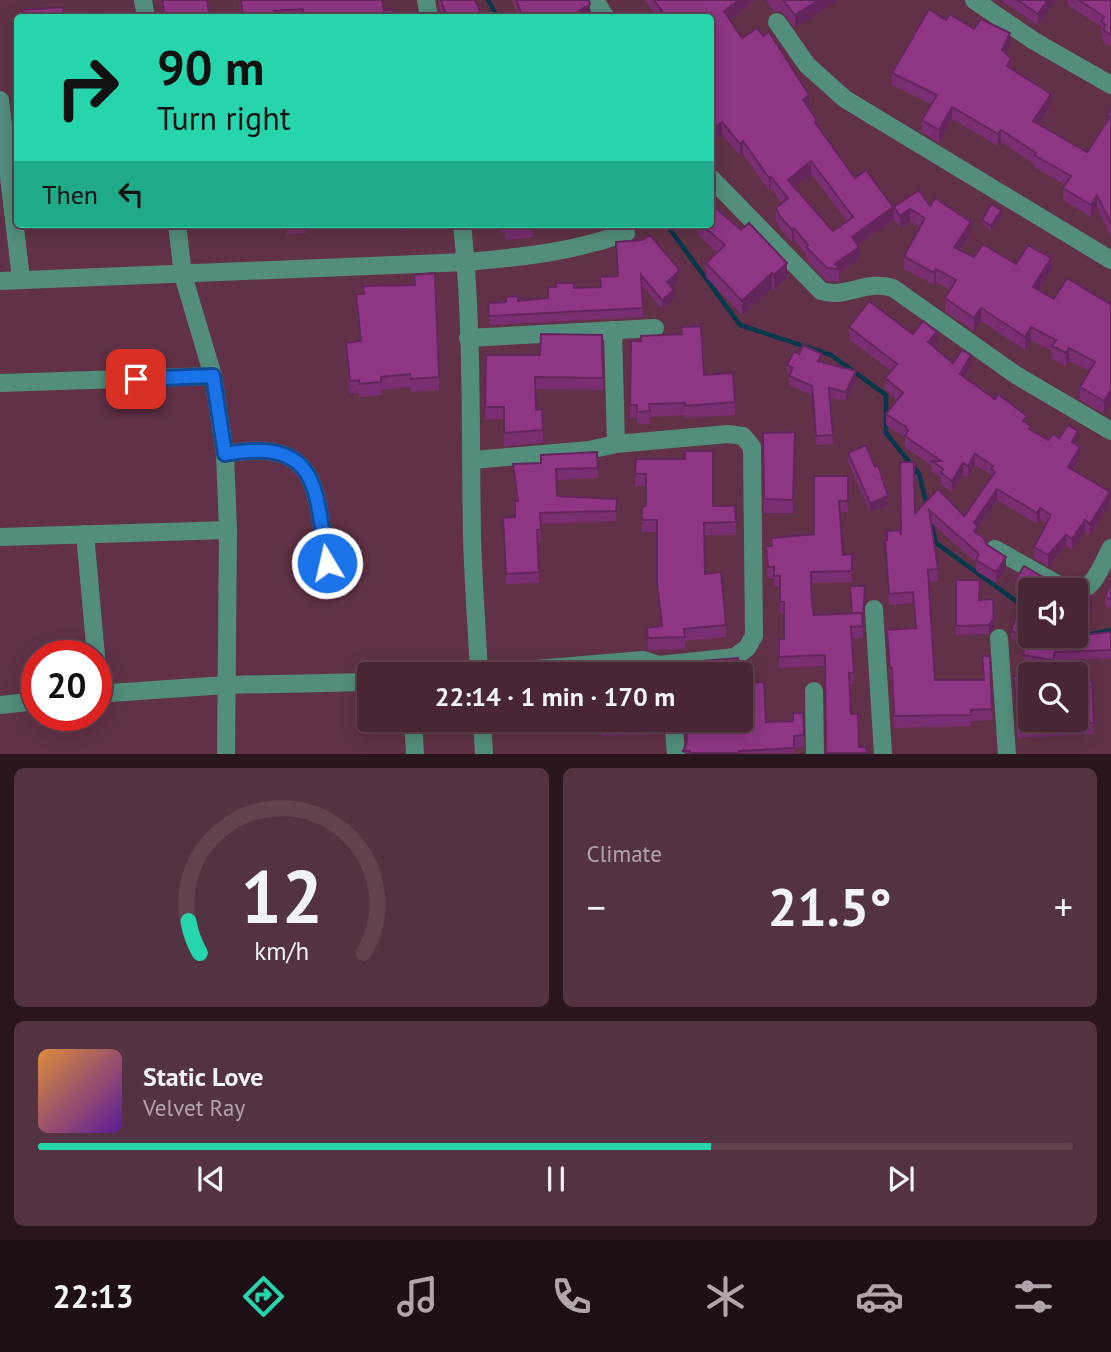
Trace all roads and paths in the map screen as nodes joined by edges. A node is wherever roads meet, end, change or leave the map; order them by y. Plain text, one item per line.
1 (974, 0) edge
2 (777, 22) dead end
3 (1111, 85) edge
4 (0, 100) edge
5 (714, 181) edge
6 (14, 219) edge
7 (15, 228) edge
8 (177, 228) edge
9 (462, 228) edge
10 (626, 233) dead end
11 (1111, 260) edge
12 (466, 262) junction
13 (183, 275) junction
14 (21, 279) junction
15 (0, 281) edge
16 (656, 328) dead end
17 (613, 330) junction
18 (468, 338) junction
19 (213, 376) junction
20 (0, 383) edge
21 (1111, 431) edge
22 (616, 444) junction
23 (225, 454) junction
24 (473, 460) junction
25 (228, 530) junction
26 (85, 534) junction
27 (0, 537) edge
28 (1111, 548) edge
29 (995, 549) edge
30 (327, 563) dead end
31 (1047, 578) edge
32 (1088, 587) edge
33 (874, 609) dead end
34 (999, 638) dead end
35 (95, 640) edge
36 (477, 662) edge
37 (619, 662) edge
38 (647, 662) edge
39 (705, 662) edge
40 (357, 682) edge
41 (226, 685) junction
42 (814, 691) dead end
43 (112, 693) edge
44 (21, 703) edge
45 (0, 705) edge
46 (414, 732) edge
47 (483, 732) edge
48 (674, 732) edge
49 (226, 754) edge
50 (415, 754) edge
51 (484, 754) edge
52 (677, 754) edge
53 (815, 754) edge
54 (883, 754) edge
55 (1007, 754) edge

1 - 3 street
2 - 11 street
4 - 6 street
5 - 21 street
7 - 14 street
8 - 13 street
9 - 12 street
10 - 12 street
12 - 13 street
12 - 18 street
13 - 14 street
13 - 19 street
14 - 15 street
16 - 17 street
17 - 18 street
17 - 22 street
18 - 24 street
19 - 20 street
19 - 23 street
22 - 24 street
22 - 39 street
23 - 25 street
23 - 30 street
24 - 36 street
25 - 26 street
25 - 41 street
26 - 27 street
26 - 35 street
28 - 32 street
29 - 31 street
33 - 54 street
34 - 55 street
37 - 38 street
40 - 41 street
41 - 43 street
41 - 49 street
42 - 53 street
44 - 45 street
46 - 50 street
47 - 51 street
48 - 52 street

